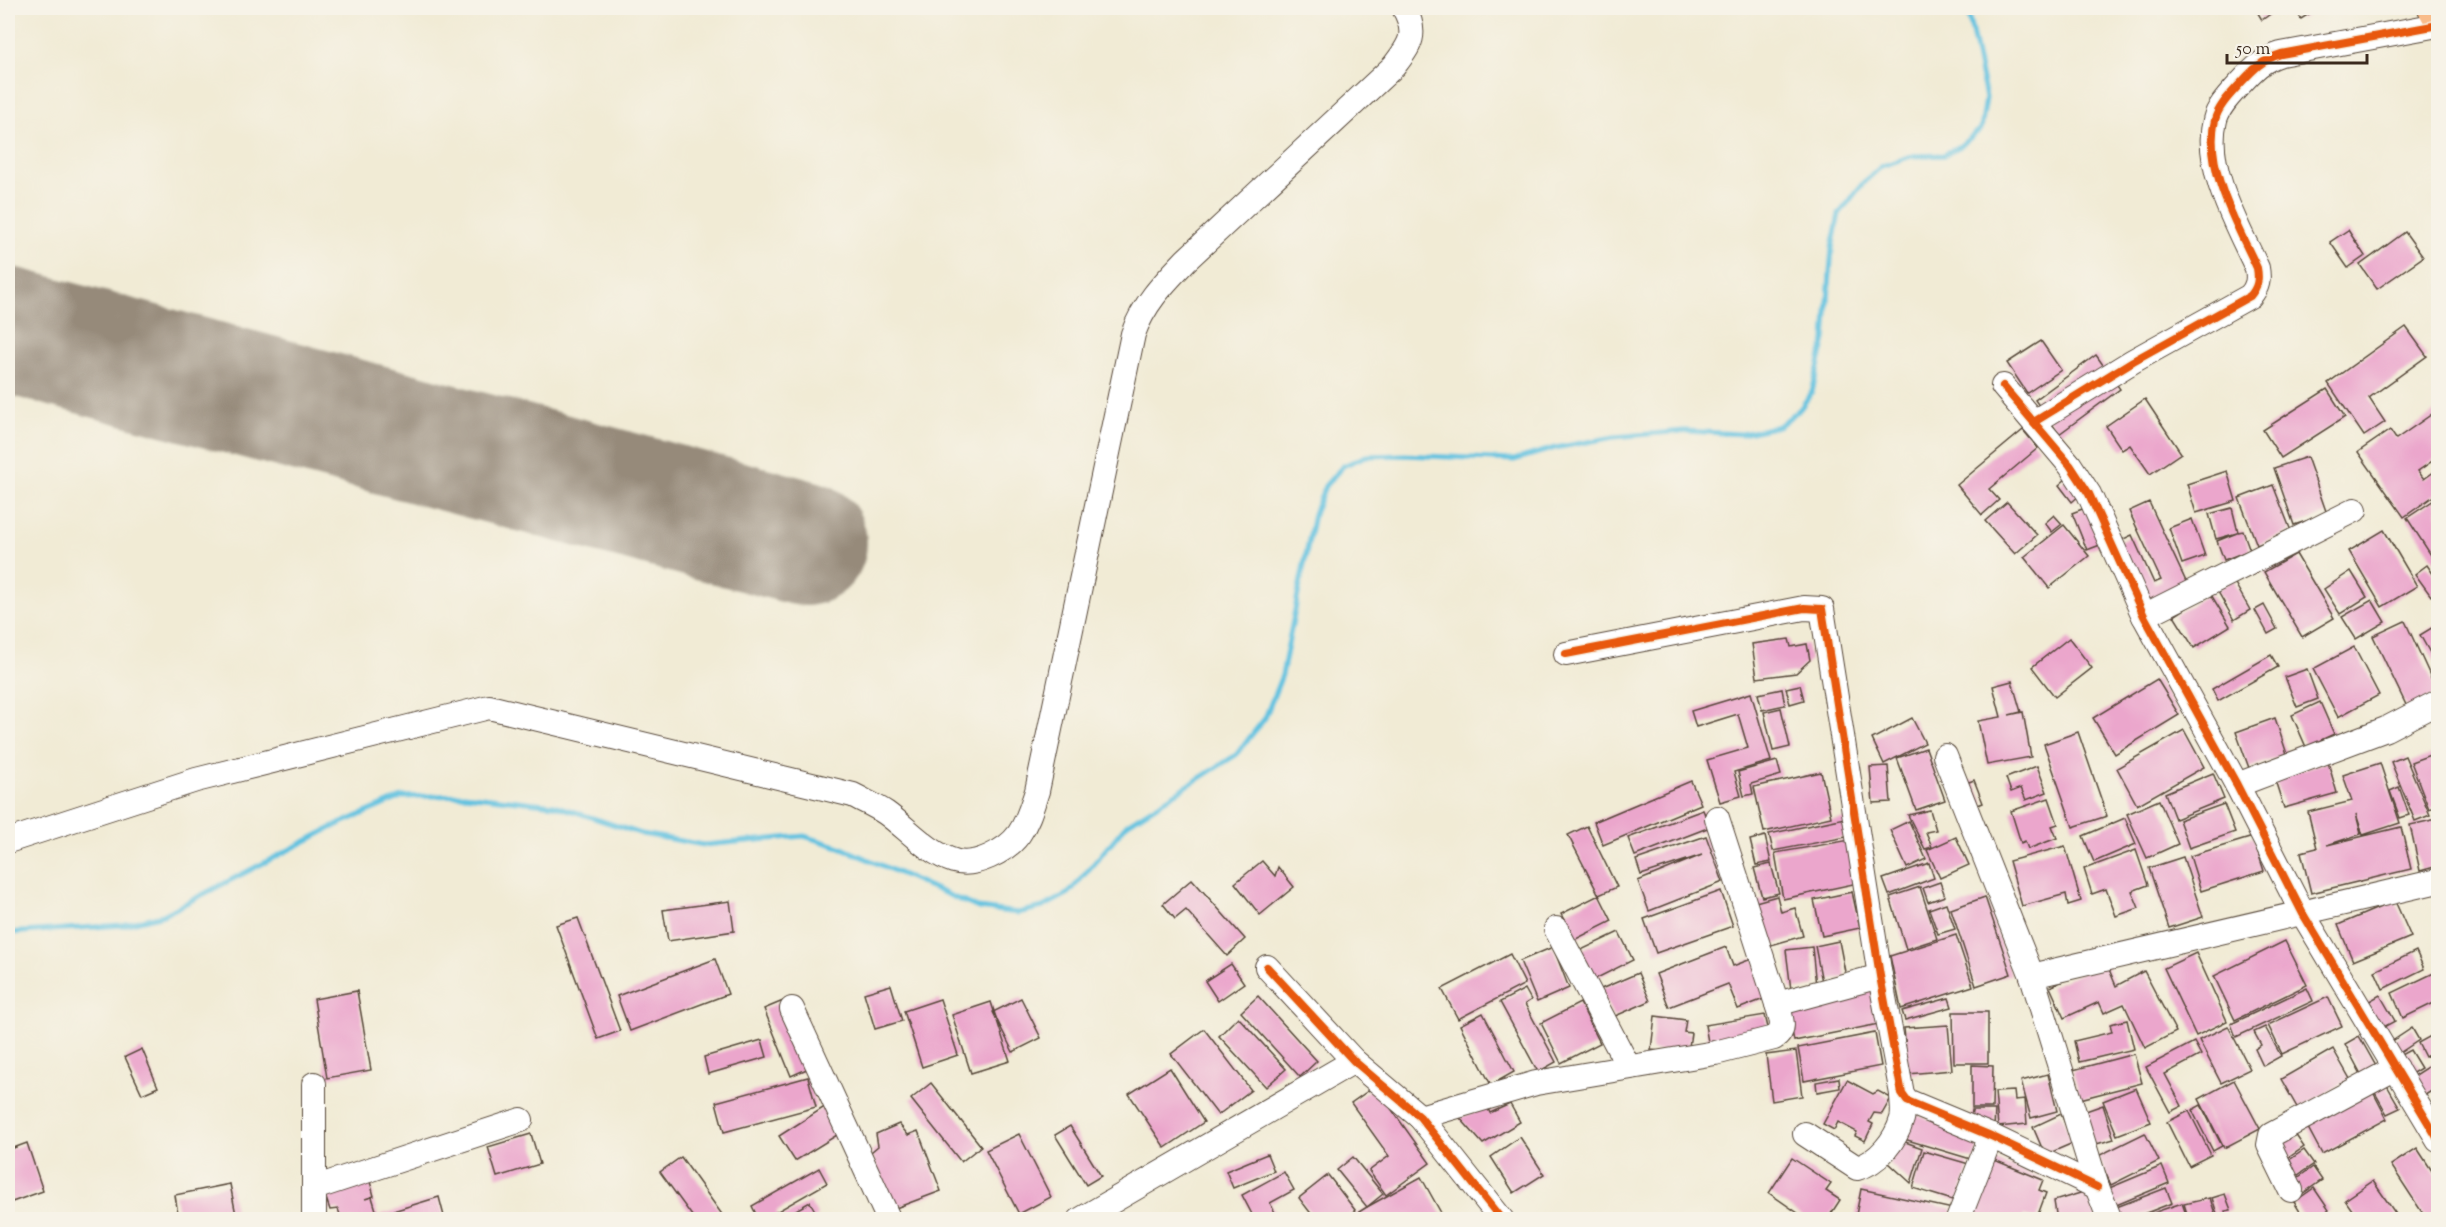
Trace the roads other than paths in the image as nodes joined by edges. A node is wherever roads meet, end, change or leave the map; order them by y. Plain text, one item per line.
1 (1404, 8) edge
2 (2433, 8) edge
3 (2439, 16) edge
4 (2439, 25) edge
5 (2003, 387) dead end
6 (2034, 422) junction
7 (2355, 510) dead end
8 (2144, 616) junction
9 (1566, 654) dead end
10 (2439, 702) edge
11 (1945, 756) dead end
12 (2237, 785) junction
13 (1717, 818) dead end
14 (8, 841) edge
15 (2439, 881) edge
16 (2303, 914) junction
17 (1556, 929) dead end
18 (1268, 967) dead end
19 (1880, 976) junction
20 (2032, 976) junction
21 (1777, 1004) junction
22 (792, 1009) dead end
23 (1354, 1061) junction
24 (1628, 1066) junction
25 (2396, 1068) junction
26 (314, 1083) dead end
27 (1902, 1094) junction
28 (1420, 1117) junction
29 (521, 1120) dead end
30 (1804, 1134) dead end
31 (1991, 1136) junction
32 (2439, 1139) edge
33 (2097, 1187) junction
34 (314, 1188) junction
35 (2290, 1190) dead end
36 (314, 1220) edge
37 (889, 1220) edge
38 (1080, 1220) edge
39 (1502, 1220) edge
40 (1958, 1220) edge
41 (2110, 1220) edge

1 - 14 street
2 - 3 main road
4 - 6 street
5 - 6 street
6 - 8 street
7 - 8 street
8 - 12 street
9 - 19 street
10 - 12 street
11 - 20 street
12 - 16 street
13 - 21 street
15 - 16 street
16 - 20 street
16 - 25 street
17 - 24 street
18 - 23 street
19 - 21 street
19 - 27 street
20 - 33 street
21 - 24 street
22 - 37 street
23 - 28 street
23 - 38 street
24 - 28 street
25 - 32 street
25 - 35 street
26 - 34 street
27 - 30 street
27 - 31 street
28 - 39 street
29 - 34 street
31 - 33 street
31 - 40 street
33 - 41 street
34 - 36 street

